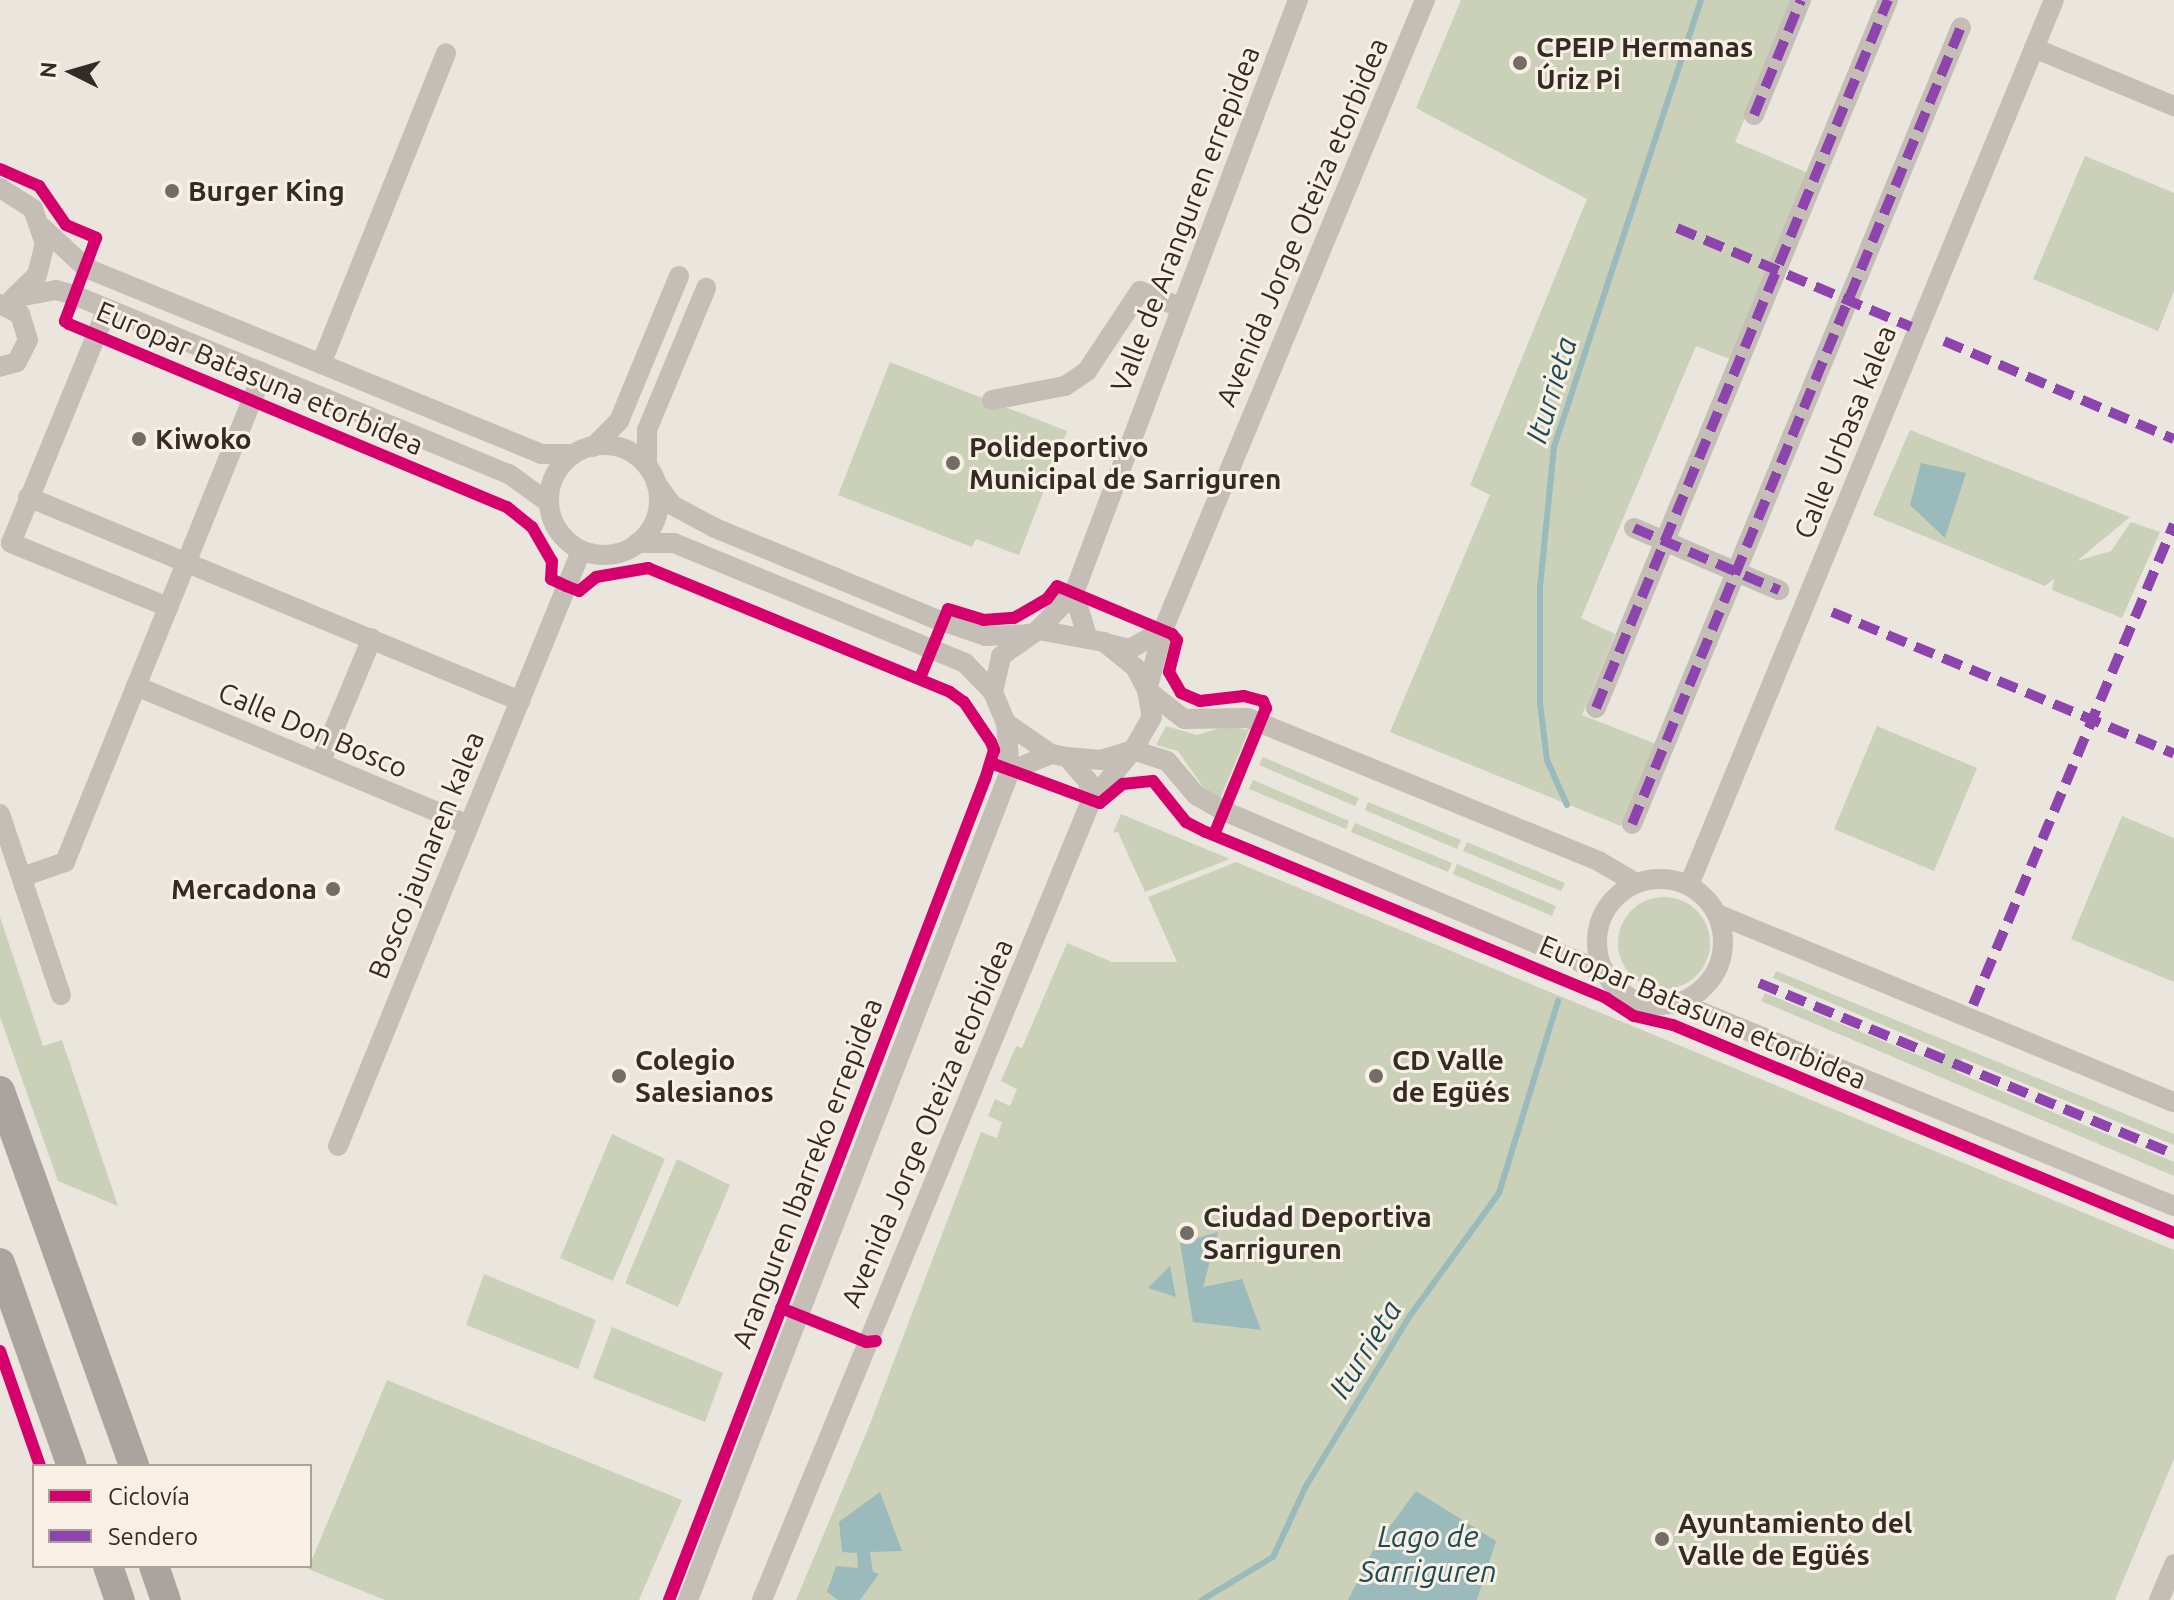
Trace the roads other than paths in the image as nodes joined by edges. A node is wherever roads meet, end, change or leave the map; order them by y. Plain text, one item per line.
1 (1298, 0) edge
2 (1425, 0) edge
3 (1801, 0) edge
4 (1888, 0) edge
5 (2054, 0) edge
6 (1961, 27) dead end
7 (2034, 48) junction
8 (446, 53) dead end
9 (2174, 106) edge
10 (1754, 115) dead end
11 (0, 188) edge
12 (42, 227) junction
13 (679, 276) dead end
14 (706, 288) dead end
15 (4, 301) edge
16 (1182, 308) junction
17 (107, 309) junction
18 (321, 364) junction
19 (0, 367) edge
20 (263, 373) junction
21 (992, 400) dead end
22 (583, 450) junction
23 (651, 474) junction
24 (28, 497) junction
25 (549, 503) junction
26 (1634, 528) dead end
27 (1664, 541) junction
28 (637, 543) junction
29 (5, 544) edge
30 (581, 551) junction
31 (185, 564) junction
32 (1736, 571) junction
33 (1779, 590) dead end
34 (1074, 593) junction
35 (168, 607) junction
36 (1163, 630) junction
37 (1034, 632) junction
38 (372, 638) junction
39 (1095, 639) junction
40 (136, 686) junction
41 (1147, 690) junction
42 (993, 692) junction
43 (520, 701) junction
44 (1596, 708) dead end
45 (1006, 723) junction
46 (1133, 750) junction
47 (1059, 755) junction
48 (320, 763) junction
49 (1010, 771) junction
50 (1091, 801) junction
51 (0, 814) edge
52 (1632, 824) dead end
53 (469, 825) junction
54 (22, 877) junction
55 (1636, 883) junction
56 (1689, 885) junction
57 (1717, 914) junction
58 (1605, 973) junction
59 (61, 995) dead end
60 (1677, 1002) junction
61 (0, 1091) edge
62 (2174, 1102) edge
63 (0, 1137) edge
64 (338, 1146) dead end
65 (2174, 1206) edge
66 (0, 1263) edge
67 (44, 1390) junction
68 (58, 1464) edge
69 (71, 1464) edge
70 (116, 1464) edge
71 (133, 1464) edge
72 (2174, 1564) edge
73 (93, 1568) edge
74 (109, 1568) edge
75 (155, 1568) edge
76 (171, 1568) edge
77 (104, 1600) edge
78 (120, 1600) edge
79 (166, 1600) edge
80 (182, 1600) edge
81 (688, 1600) edge
82 (762, 1600) edge
83 (2159, 1600) edge

1 - 16 street, Valle de Aranguren errepidea
2 - 36 street, Avenida Jorge Oteiza etorbidea
3 - 10 street
4 - 27 street
5 - 7 street, Calle Urbasa kalea
6 - 32 street, Calle Urbasa kalea
7 - 9 street
7 - 56 street, Calle Urbasa kalea
8 - 18 street, Europar Batasuna etorbidea
11 - 12 street, Europar Batasuna etorbidea
12 - 15 street
12 - 18 street, Europar Batasuna etorbidea
13 - 22 street
14 - 23 street
15 - 17 street, Europar Batasuna etorbidea
15 - 19 street
16 - 21 street
16 - 34 street, Valle de Aranguren errepidea
17 - 20 street, Europar Batasuna etorbidea
17 - 24 street
18 - 22 street, Europar Batasuna etorbidea
20 - 25 street, Europar Batasuna etorbidea
20 - 31 street
22 - 23 street
22 - 25 street
23 - 28 street
23 - 37 street
24 - 29 street
24 - 31 street
25 - 30 street
26 - 27 street
27 - 32 street
27 - 44 street
28 - 30 street
28 - 42 street
29 - 35 street
30 - 43 street, Bosco jaunaren kalea
31 - 35 street
31 - 38 street
32 - 33 street
32 - 52 street, Calle Urbasa kalea
34 - 37 street
34 - 39 street
35 - 40 street
36 - 39 street
36 - 41 street, Avenida Jorge Oteiza etorbidea
37 - 39 street
37 - 42 street
38 - 43 street
38 - 48 street
39 - 41 street
40 - 48 street, Calle Don Bosco
40 - 54 street
41 - 46 street
41 - 55 street
42 - 45 street
43 - 53 street, Bosco jaunaren kalea
45 - 47 street
45 - 49 street
46 - 47 street
46 - 50 street, Avenida Jorge Oteiza etorbidea
46 - 58 street, Europar Batasuna etorbidea
47 - 49 street
47 - 50 street
48 - 53 street, Calle Don Bosco
49 - 81 street, Aranguren Ibarreko errepidea
50 - 82 street, Avenida Jorge Oteiza etorbidea
51 - 54 street
53 - 64 street, Bosco jaunaren kalea
54 - 59 street
55 - 56 street
55 - 58 street
56 - 57 street
57 - 60 street
57 - 62 street
58 - 60 street
60 - 65 street, Europar Batasuna etorbidea
61 - 71 highway
63 - 70 highway
66 - 67 highway
67 - 68 highway
67 - 69 highway
72 - 83 street
73 - 77 highway
74 - 78 highway
75 - 79 highway
76 - 80 highway

